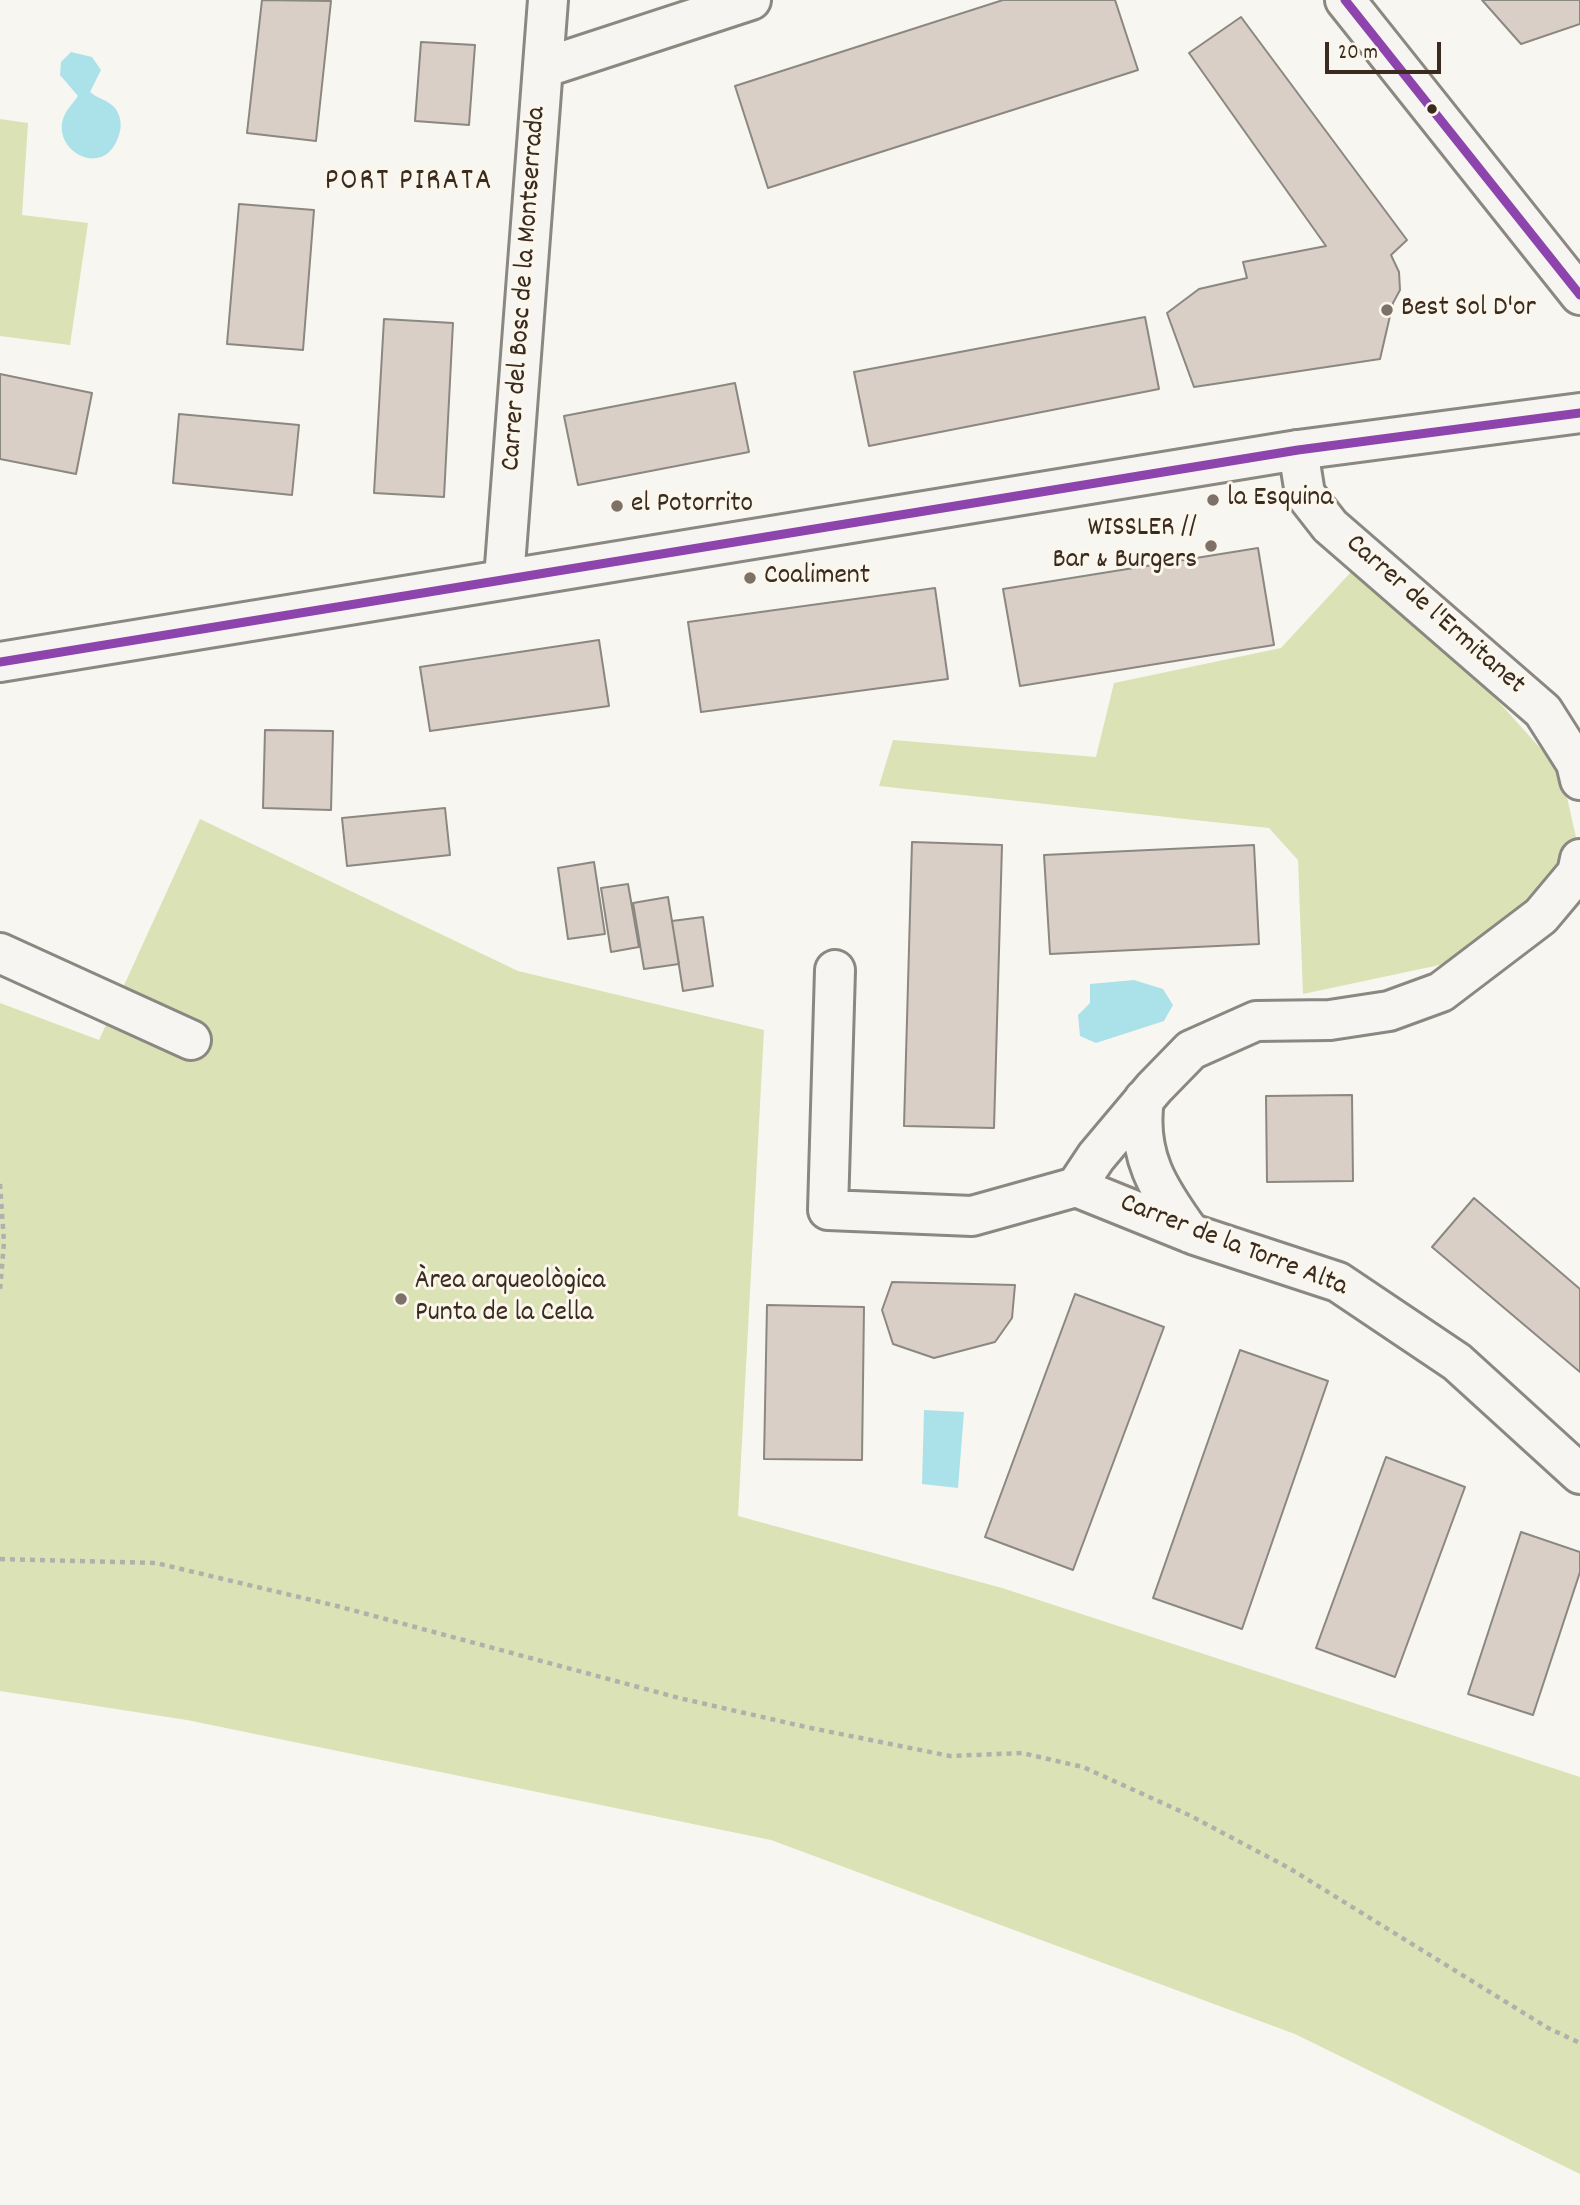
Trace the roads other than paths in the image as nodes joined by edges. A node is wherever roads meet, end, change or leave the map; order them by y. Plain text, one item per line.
1 (548, 0) edge
2 (751, 0) edge
3 (1345, 0) edge
4 (543, 68) junction
5 (1580, 295) edge
6 (1580, 412) edge
7 (1298, 450) junction
8 (504, 579) junction
9 (0, 662) edge
10 (1580, 779) edge
11 (1580, 859) edge
12 (0, 953) edge
13 (835, 970) dead end
14 (191, 1040) dead end
15 (1144, 1099) junction
16 (1076, 1187) junction
17 (1190, 1233) junction
18 (1580, 1474) edge

1 - 4 street, Carrer del Bosc de la Montserrada
2 - 4 street
3 - 5 street
4 - 8 street, Carrer del Bosc de la Montserrada
6 - 7 street
7 - 8 street
7 - 10 street, Carrer de l'Ermitanet
8 - 9 street
11 - 15 street
12 - 14 street
13 - 16 street
15 - 16 street
15 - 17 street
16 - 17 street, Carrer de la Torre Alta
17 - 18 street, Carrer de la Torre Alta

